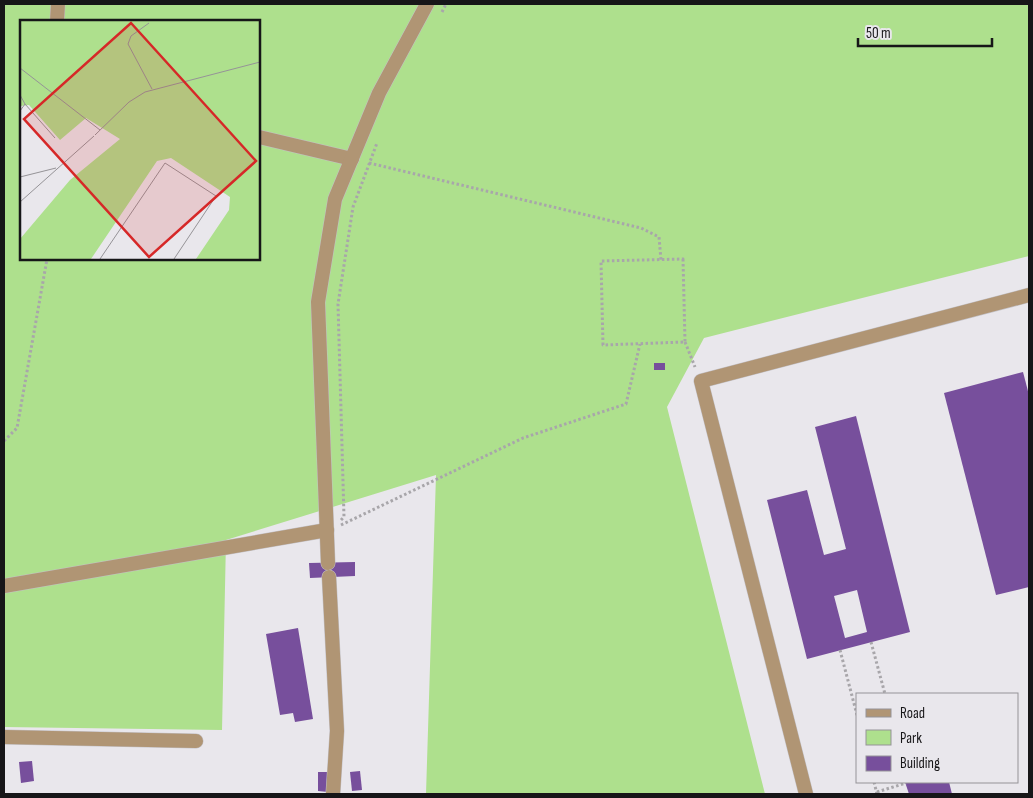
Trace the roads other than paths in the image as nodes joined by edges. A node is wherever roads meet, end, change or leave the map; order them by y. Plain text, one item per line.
1 (58, 4) edge
2 (427, 4) edge
3 (57, 20) edge
4 (260, 137) edge
5 (352, 159) junction
6 (1029, 295) edge
7 (327, 530) junction
8 (4, 586) edge
9 (4, 737) edge
10 (196, 741) dead end
11 (333, 794) edge
12 (806, 794) edge

1 - 3 street
2 - 5 street
4 - 5 street
5 - 7 street
6 - 12 street
7 - 8 street
7 - 11 street
9 - 10 street

